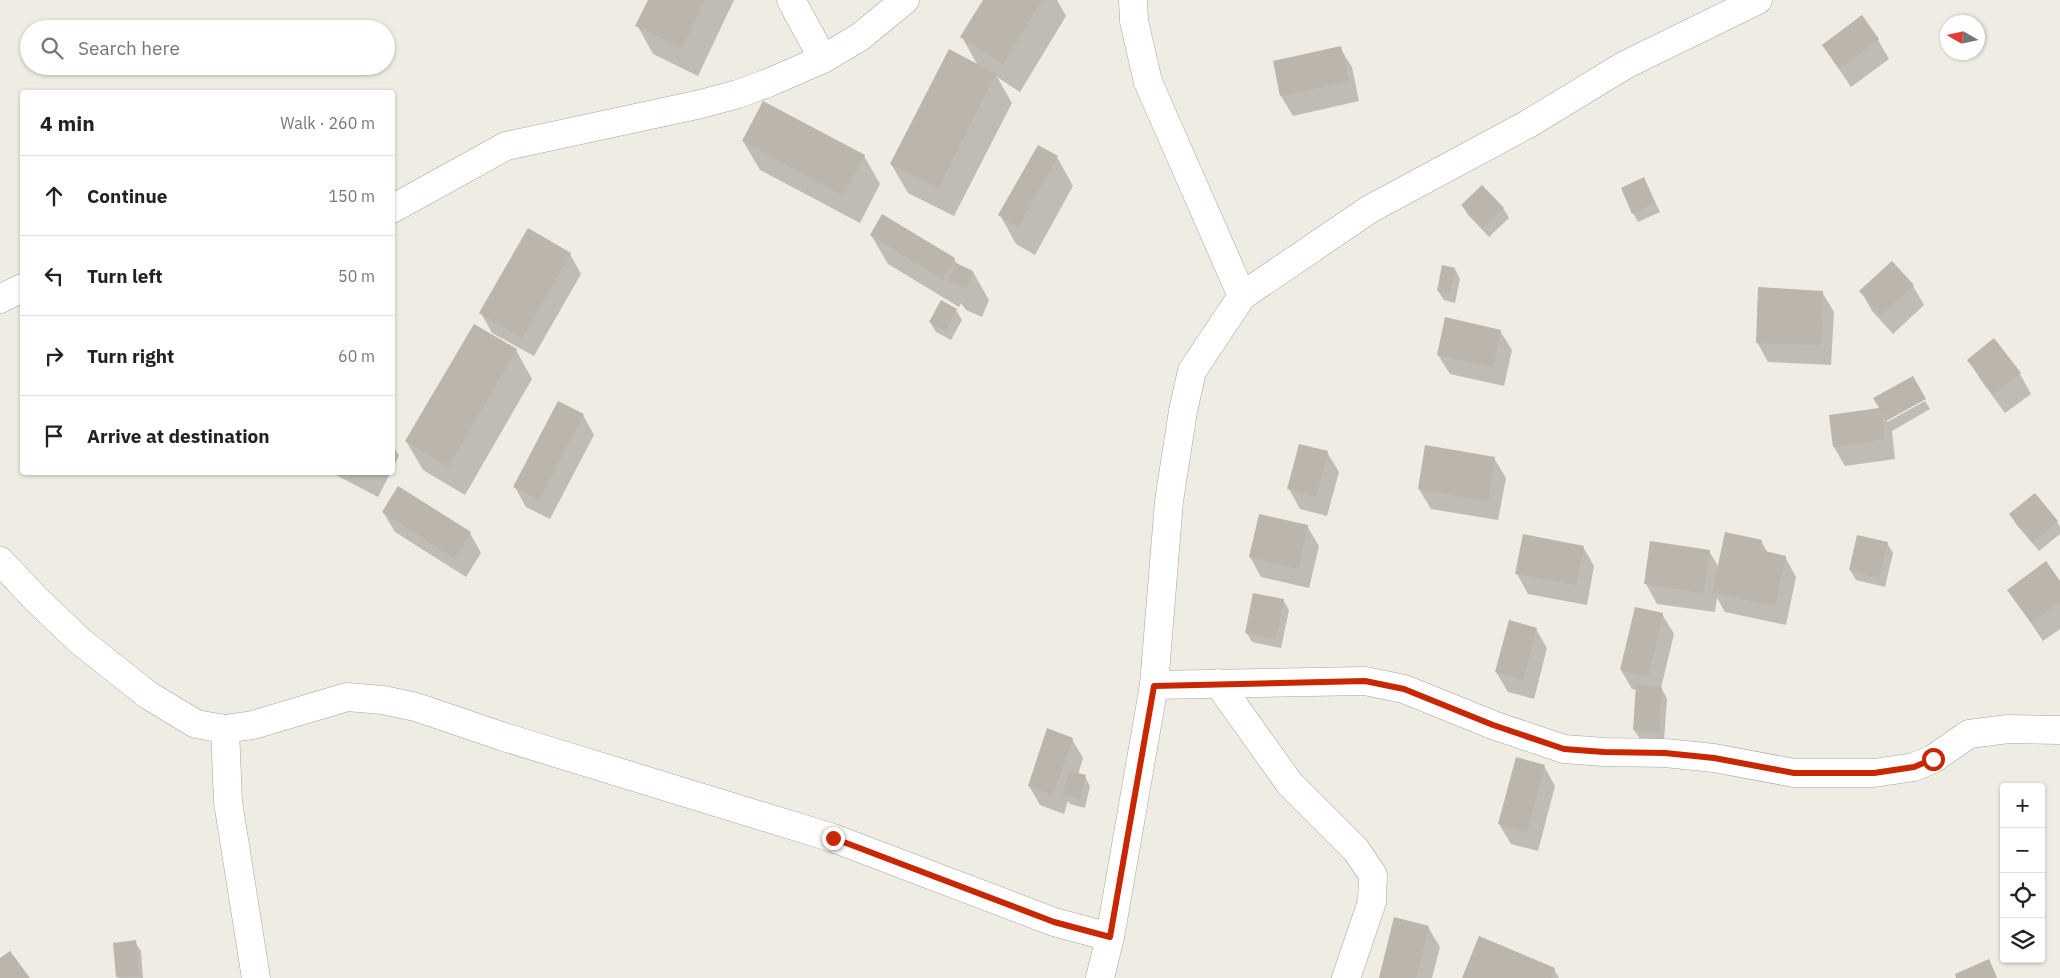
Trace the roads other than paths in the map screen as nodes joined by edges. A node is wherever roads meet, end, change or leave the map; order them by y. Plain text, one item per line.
1 (791, 0) edge
2 (905, 0) edge
3 (1133, 0) edge
4 (1758, 0) edge
5 (823, 59) junction
6 (395, 206) edge
7 (20, 289) edge
8 (1242, 296) junction
9 (0, 299) edge
10 (0, 561) edge
11 (1218, 683) junction
12 (1154, 686) junction
13 (225, 729) junction
14 (2060, 730) edge
15 (1110, 937) junction
16 (256, 978) edge
17 (1100, 978) edge
18 (1346, 978) edge

1 - 5 street
2 - 5 street
3 - 8 street
4 - 8 street
5 - 6 street
7 - 9 street
8 - 12 street
10 - 13 street
11 - 12 street
11 - 14 street
11 - 18 street
12 - 15 street
13 - 15 street
13 - 16 street
15 - 17 street

